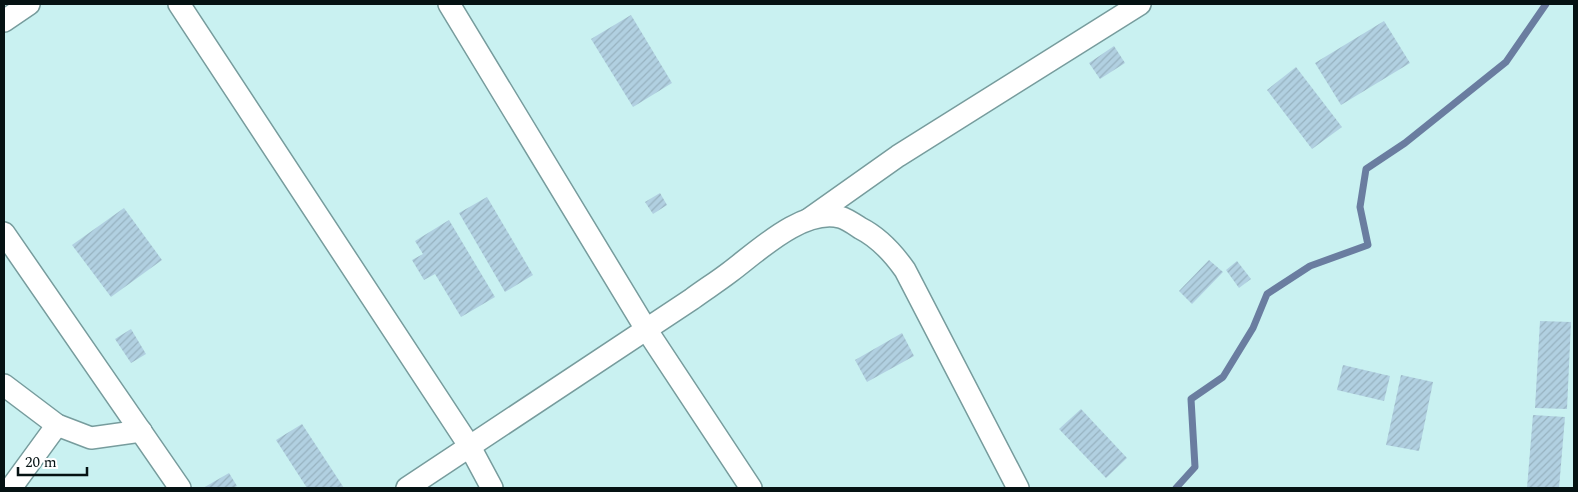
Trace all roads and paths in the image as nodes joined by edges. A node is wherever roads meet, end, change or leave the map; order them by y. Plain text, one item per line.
1 (29, 4) edge
2 (179, 4) edge
3 (449, 4) edge
4 (1140, 4) edge
5 (4, 21) edge
6 (805, 222) junction
7 (4, 234) edge
8 (646, 329) junction
9 (4, 385) edge
10 (57, 425) junction
11 (141, 431) junction
12 (470, 447) junction
13 (11, 488) edge
14 (180, 488) edge
15 (407, 488) edge
16 (492, 488) edge
17 (752, 488) edge
18 (1018, 488) edge

1 - 5 street
2 - 12 street
3 - 8 street
4 - 6 street
6 - 8 street
6 - 18 street
7 - 11 street
8 - 12 street
8 - 17 street
9 - 10 street
10 - 11 street
10 - 13 street
11 - 14 street
12 - 15 street
12 - 16 street

